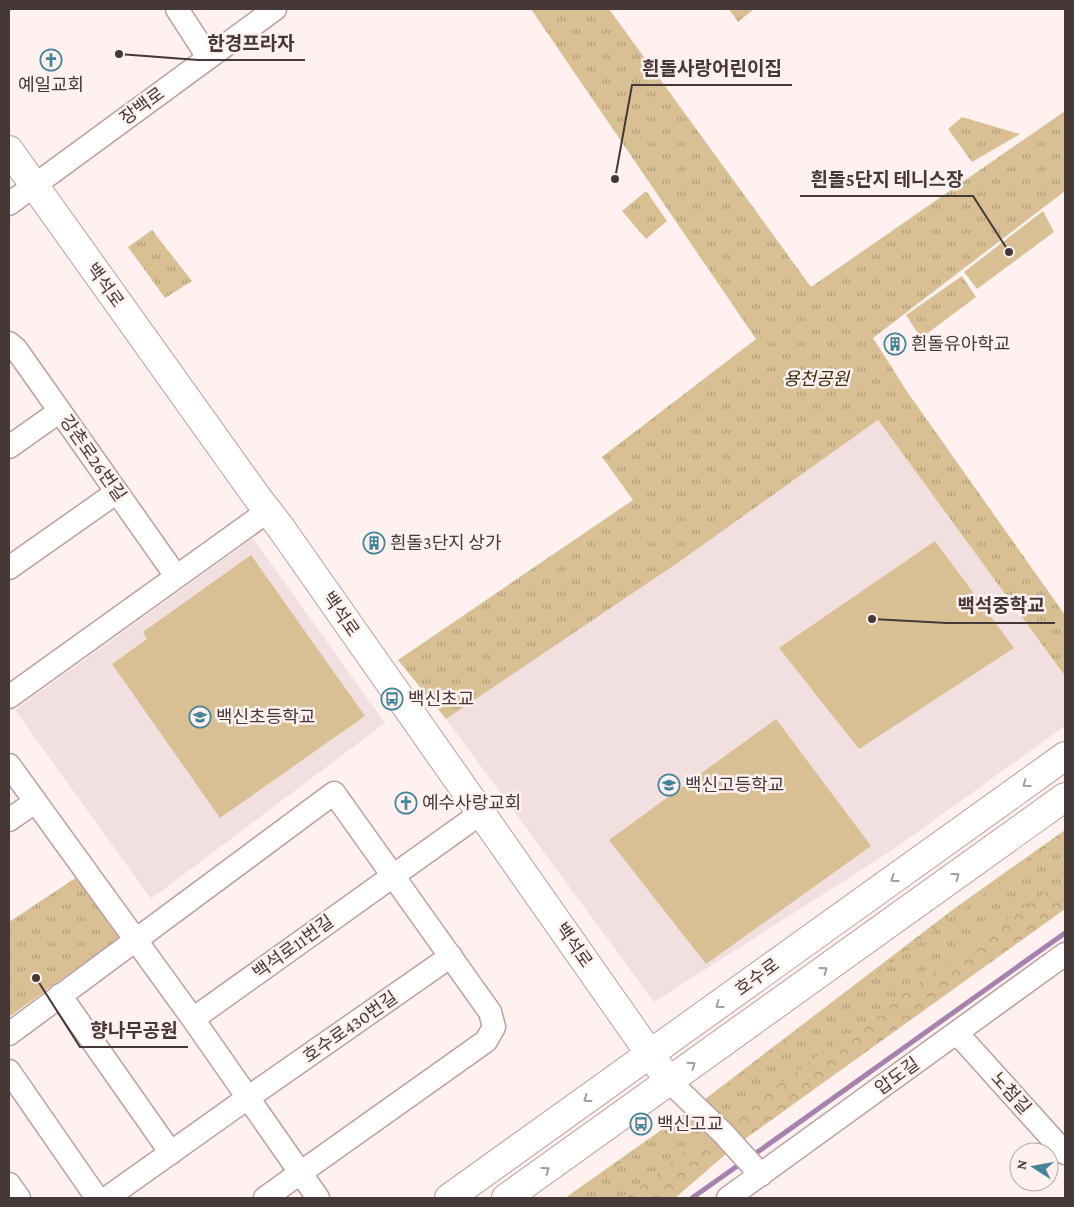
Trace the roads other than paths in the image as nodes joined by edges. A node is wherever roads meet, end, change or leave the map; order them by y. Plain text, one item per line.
1 (177, 9) edge
2 (275, 9) edge
3 (208, 57) junction
4 (9, 150) edge
5 (34, 186) junction
6 (9, 204) edge
7 (9, 343) edge
8 (60, 411) junction
9 (9, 447) edge
10 (117, 492) junction
11 (268, 511) junction
12 (9, 568) edge
13 (176, 576) junction
14 (9, 697) edge
15 (1065, 756) edge
16 (9, 765) edge
17 (1065, 797) edge
18 (35, 802) junction
19 (481, 813) junction
20 (9, 820) edge
21 (393, 875) junction
22 (136, 940) junction
23 (1065, 954) edge
24 (451, 956) junction
25 (60, 995) junction
26 (193, 1019) junction
27 (957, 1033) junction
28 (9, 1034) edge
29 (650, 1054) junction
30 (9, 1072) edge
31 (669, 1081) junction
32 (248, 1097) junction
33 (171, 1153) junction
34 (1065, 1153) edge
35 (757, 1171) junction
36 (300, 1173) junction
37 (9, 1184) edge
38 (19, 1198) edge
39 (97, 1198) edge
40 (107, 1198) edge
41 (265, 1198) edge
42 (318, 1198) edge
43 (449, 1198) edge
44 (506, 1198) edge
45 (728, 1198) edge

1 - 3 street
2 - 3 street, 장백로
3 - 5 street, 장백로
4 - 5 main road, 백석로
5 - 6 street, 장백로
5 - 11 main road, 백석로
7 - 8 street, 강촌로26번길
8 - 9 street
8 - 10 street, 강촌로26번길
10 - 12 street
10 - 13 street, 강촌로26번길
11 - 13 street
11 - 19 main road, 백석로
13 - 14 street
15 -> 29 main road, 호수로
16 - 18 street
31 -> 17 main road, 호수로
18 - 20 street
18 - 22 street
19 - 21 street, 백석로11번길
19 - 29 main road, 백석로
21 - 22 street
21 - 24 street
21 - 26 street, 백석로11번길
22 - 25 street
22 - 26 street
23 - 27 street, 압도길
24 - 32 street, 호수로430번길
24 - 36 street
25 - 28 street
25 - 33 street
26 - 32 street
27 - 34 street, 노첨길
27 - 35 street, 압도길
29 - 31 main road, 백석로
29 -> 43 main road, 호수로
30 - 39 street
31 - 35 street
44 -> 31 main road, 호수로
32 - 33 street, 호수로430번길
32 - 36 street
33 - 40 street, 호수로430번길
35 - 45 street, 압도길
36 - 41 street
36 - 42 street
37 - 38 street

